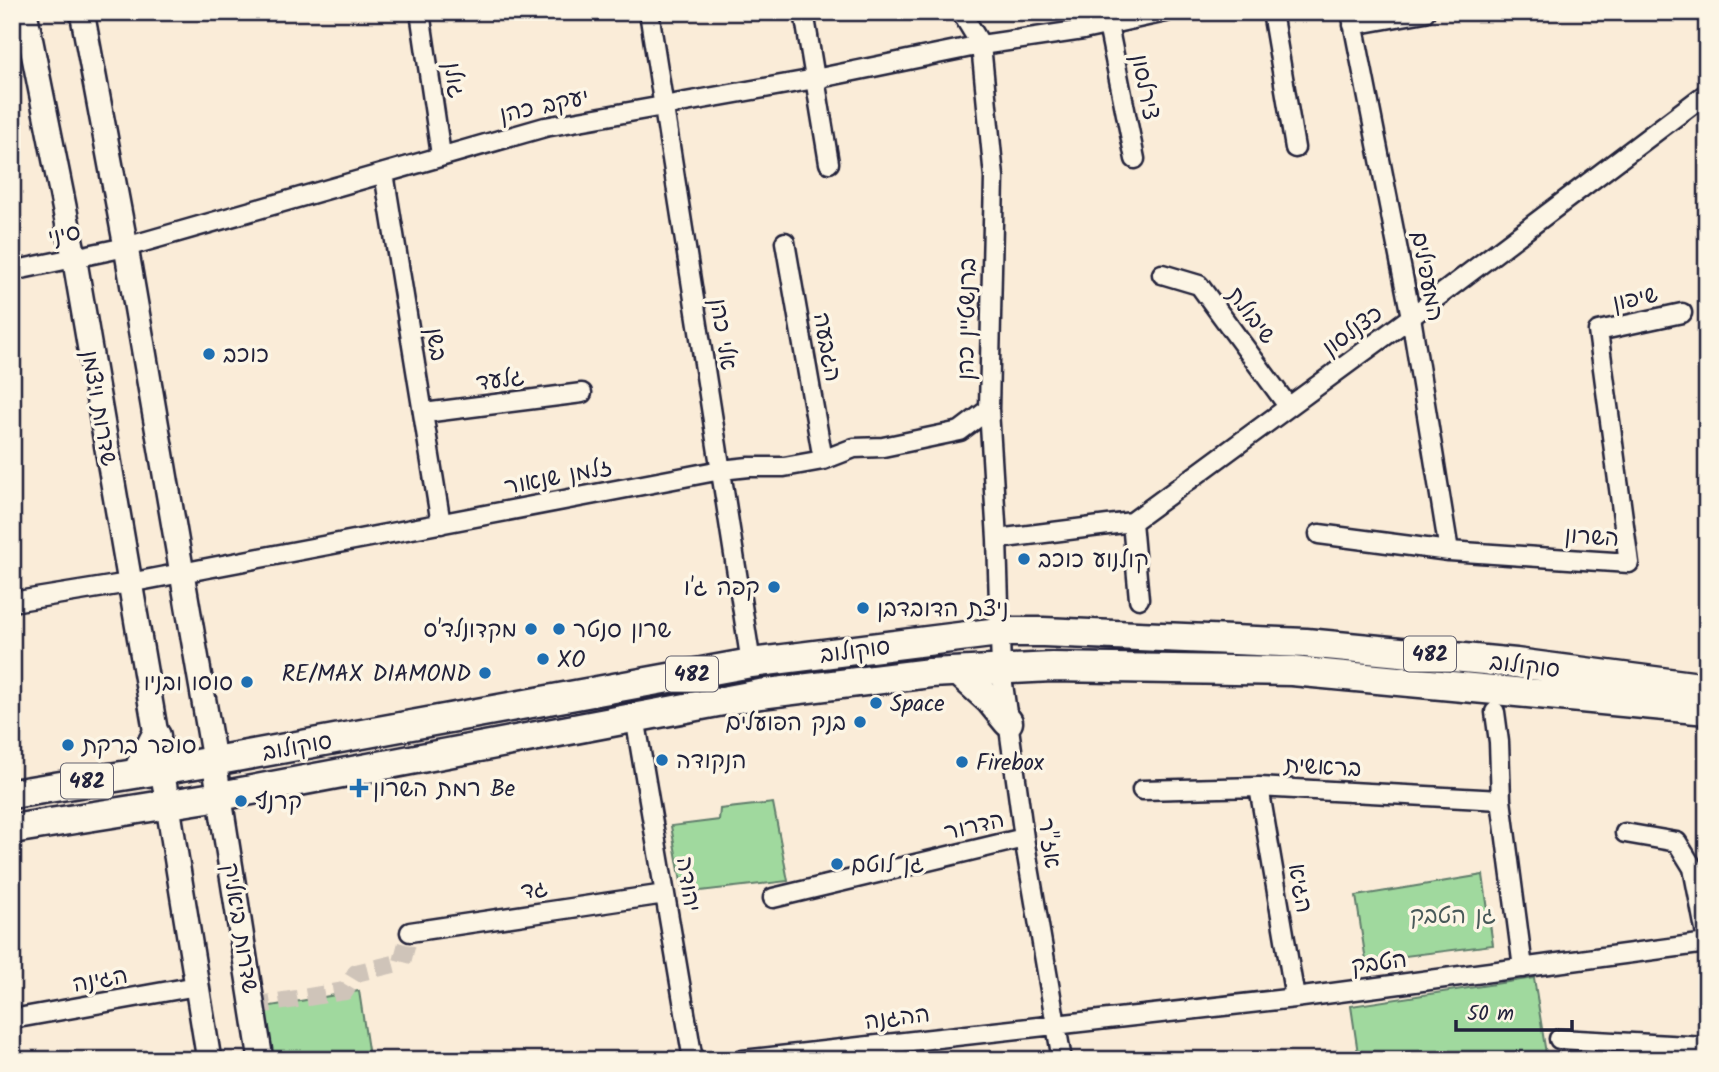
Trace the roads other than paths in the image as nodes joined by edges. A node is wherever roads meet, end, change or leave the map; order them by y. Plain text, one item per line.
1 (25, 12) edge
2 (82, 12) edge
3 (420, 12) edge
4 (649, 12) edge
5 (804, 12) edge
6 (961, 12) edge
7 (1166, 12) edge
8 (1272, 12) edge
9 (1425, 12) edge
10 (1352, 18) edge
11 (1082, 21) edge
12 (1108, 24) junction
13 (981, 45) junction
14 (815, 79) junction
15 (1707, 93) edge
16 (663, 107) junction
17 (1295, 148) dead end
18 (441, 155) junction
19 (1135, 159) dead end
20 (829, 163) dead end
21 (384, 173) junction
22 (785, 242) dead end
23 (126, 247) junction
24 (74, 256) junction
25 (12, 271) edge
26 (1162, 274) dead end
27 (1682, 313) dead end
28 (1411, 317) junction
29 (1598, 331) joint
30 (582, 393) dead end
31 (1288, 405) junction
32 (989, 409) junction
33 (424, 413) junction
34 (823, 460) junction
35 (721, 470) junction
36 (1132, 522) junction
37 (441, 524) junction
38 (1319, 534) dead end
39 (997, 539) junction
40 (1449, 551) junction
41 (181, 573) junction
42 (129, 583) junction
43 (1139, 599) dead end
44 (12, 602) edge
45 (999, 632) junction
46 (751, 663) junction
47 (1001, 669) junction
48 (959, 672) junction
49 (1707, 688) edge
50 (1707, 710) edge
51 (1495, 712) dead end
52 (635, 717) junction
53 (1008, 722) junction
54 (156, 736) joint
55 (214, 761) junction
56 (150, 771) junction
57 (1259, 787) junction
58 (1142, 790) dead end
59 (12, 794) edge
60 (220, 796) junction
61 (1501, 800) junction
62 (168, 805) junction
63 (12, 829) edge
64 (1625, 833) dead end
65 (1024, 838) junction
66 (665, 894) junction
67 (773, 898) dead end
68 (410, 932) dead end
69 (1707, 942) edge
70 (1523, 968) junction
71 (197, 986) junction
72 (1294, 998) junction
73 (12, 1019) edge
74 (1057, 1023) junction
75 (1559, 1040) dead end
76 (1707, 1047) edge
77 (209, 1060) edge
78 (261, 1060) edge
79 (693, 1060) edge
80 (743, 1060) edge
81 (1062, 1060) edge

1 - 24 street, שדרות ויצמן
2 - 23 street
3 - 18 street, גולן
4 - 16 street, אלי כהן
5 - 14 street
6 - 13 street, ברנשטיין כהן
7 - 12 street, יעקב כהן
8 - 17 street
9 - 10 street
10 - 28 street, המעפילים
11 - 12 street, יעקב כהן
11 - 13 street, יעקב כהן
12 - 19 street, צירלסון
13 - 14 street, יעקב כהן
13 - 32 street, ברנשטיין כהן
14 - 16 street, יעקב כהן
14 - 20 street
15 - 28 street, כצנלסון
16 - 18 street, יעקב כהן
16 - 35 street, אלי כהן
18 - 21 street, יעקב כהן
21 - 23 street, יעקב כהן
21 - 33 street, בשן
22 - 34 street, הגבעה
23 - 24 street, סיני
23 - 41 street
24 - 25 street, סיני
24 - 42 street, שדרות ויצמן
26 - 31 street, שיבולת
27 - 29 street, שיפון
28 - 31 street, כצנלסון
28 - 40 street, המעפילים
29 - 40 street, השרון
30 - 33 street, גלעד
31 - 36 street, כצנלסון
32 - 34 street, זלמן שנאור
32 - 39 street, ברנשטיין כהן
33 - 37 street, בשן
34 - 35 street, זלמן שנאור
35 - 37 street, זלמן שנאור
35 - 46 street, אלי כהן
36 - 39 street, כצנלסון
36 - 43 street
37 - 41 street, זלמן שנאור
38 - 40 street, השרון
39 - 45 street, ברנשטיין כהן
41 - 42 street, זלמן שנאור
41 - 55 street
42 - 44 street, זלמן שנאור
42 - 54 street, שדרות ויצמן
45 - 46 main road, סוקולוב / 482
45 - 47 street, אז"ר
45 - 49 main road, סוקולוב / 482
46 - 55 main road, סוקולוב / 482
47 - 48 main road, סוקולוב / 482
47 - 50 main road, סוקולוב / 482
47 - 53 street, אז"ר
48 - 52 main road, סוקולוב / 482
48 - 53 main road
51 - 61 street
52 - 60 main road, סוקולוב / 482
52 - 66 street, יהודה
53 - 65 street, אז"ר
54 - 56 main road
55 - 56 main road, סוקולוב / 482
55 - 60 street
56 - 59 main road, סוקולוב / 482
56 - 62 street
57 - 58 street, בראשית
57 - 61 street, בראשית
57 - 72 street, הגיא
60 - 62 main road, סוקולוב / 482
60 - 78 street, שדרות ביאליק
61 - 70 street
62 - 63 main road, סוקולוב / 482
62 - 71 street
64 - 69 street
65 - 67 street, הדרור
65 - 74 street, אז"ר
66 - 68 street, גד
66 - 79 street, יהודה
69 - 70 street, הטבק
70 - 72 street, הטבק
71 - 73 street, הגינה
71 - 77 street
72 - 74 street, הטבק
74 - 80 street, ההגנה
74 - 81 street, אז"ר
75 - 76 street

